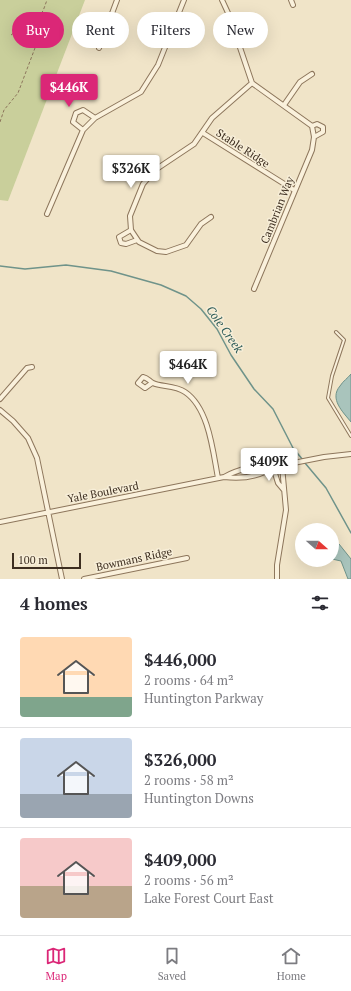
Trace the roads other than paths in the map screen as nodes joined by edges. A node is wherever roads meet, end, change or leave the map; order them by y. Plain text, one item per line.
1 (117, 0) edge
2 (184, 0) edge
3 (222, 0) edge
4 (291, 0) edge
5 (293, 6) dead end
6 (112, 12) edge
7 (312, 74) dead end
8 (252, 83) junction
9 (284, 104) junction
10 (95, 118) junction
11 (312, 126) junction
12 (83, 130) junction
13 (203, 133) junction
14 (314, 137) junction
15 (294, 190) junction
16 (47, 214) dead end
17 (211, 217) dead end
18 (131, 230) junction
19 (137, 240) junction
20 (254, 289) dead end
21 (336, 332) dead end
22 (32, 367) dead end
23 (152, 382) dead end
24 (0, 399) edge
25 (0, 410) edge
26 (351, 436) edge
27 (351, 454) edge
28 (282, 466) junction
29 (273, 467) junction
30 (224, 477) junction
31 (218, 478) junction
32 (283, 489) junction
33 (49, 512) junction
34 (0, 522) edge
35 (187, 558) dead end
36 (62, 579) edge
37 (84, 579) edge
38 (277, 579) edge

1 - 6 street
2 - 10 street
3 - 8 street
4 - 5 street
7 - 9 street
8 - 9 street, Cambrian Way
8 - 13 street
9 - 11 street, Cambrian Way
10 - 12 street
10 - 12 street
11 - 14 street, Cambrian Way
11 - 14 street, Cambrian Way
12 - 16 street
13 - 15 street, Stable Ridge
13 - 18 street
14 - 15 street, Cambrian Way
15 - 20 street, Cambrian Way
17 - 19 street
18 - 19 street
18 - 19 street
21 - 26 lane
22 - 24 street
23 - 31 street
25 - 33 street
27 - 28 street
28 - 29 street
28 - 32 street
29 - 30 street
29 - 30 street
29 - 32 street
30 - 31 street, Yale Boulevard
31 - 33 street, Yale Boulevard
32 - 38 street
33 - 34 street, Yale Boulevard
33 - 36 street
35 - 37 street, Bowmans Ridge

